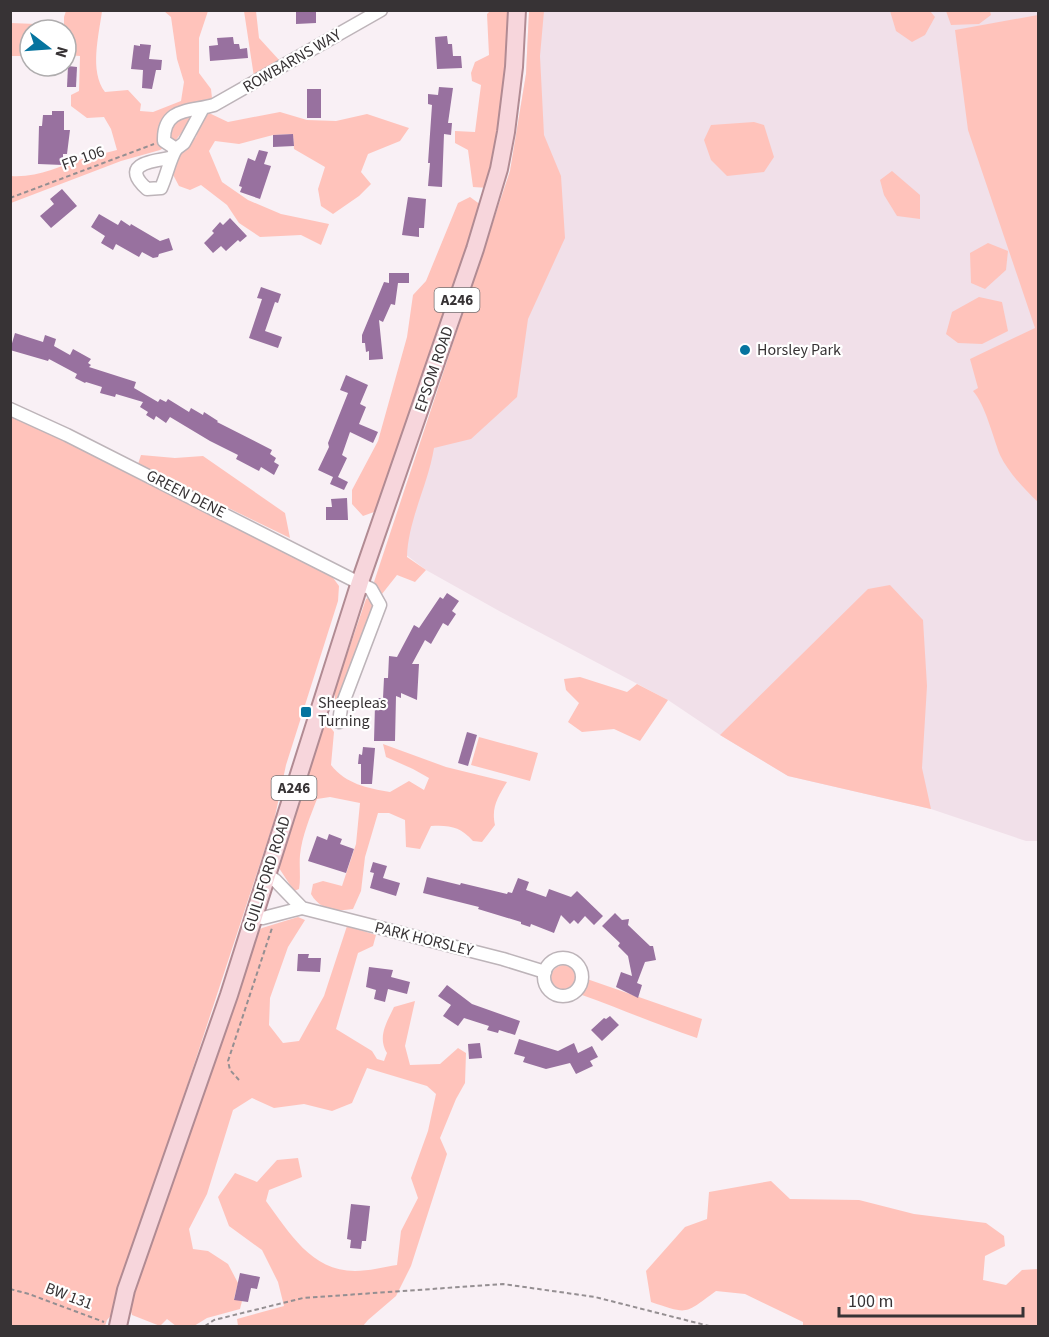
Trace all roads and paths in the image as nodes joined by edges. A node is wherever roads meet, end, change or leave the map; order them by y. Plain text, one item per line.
1 (356, 10) edge
2 (381, 10) edge
3 (517, 10) edge
4 (354, 24) junction
5 (203, 108) junction
6 (164, 141) junction
7 (10, 198) edge
8 (10, 409) edge
9 (360, 582) junction
10 (339, 722) dead end
11 (267, 874) junction
12 (302, 908) junction
13 (277, 914) junction
14 (253, 917) junction
15 (545, 972) dead end
16 (239, 1080) dead end
17 (10, 1289) edge
18 (118, 1326) edge
19 (205, 1326) edge
20 (709, 1326) edge

1 - 4 street
2 - 4 street, ROWBARNS WAY
3 - 9 main road, EPSOM ROAD / A246
4 - 5 street, ROWBARNS WAY
5 - 6 street, ROWBARNS WAY
5 - 6 street
6 - 7 path, FP 106
8 - 9 street, GREEN DENE
9 - 10 street
9 - 11 main road, GUILDFORD ROAD / A246
11 - 12 street
11 - 14 main road, GUILDFORD ROAD / A246
12 - 13 street, PARK HORSLEY
12 - 15 street, PARK HORSLEY
13 - 14 street, PARK HORSLEY
13 - 16 path
14 - 18 main road, GUILDFORD ROAD / A246
17 - 18 path, BW 131
19 - 20 path

